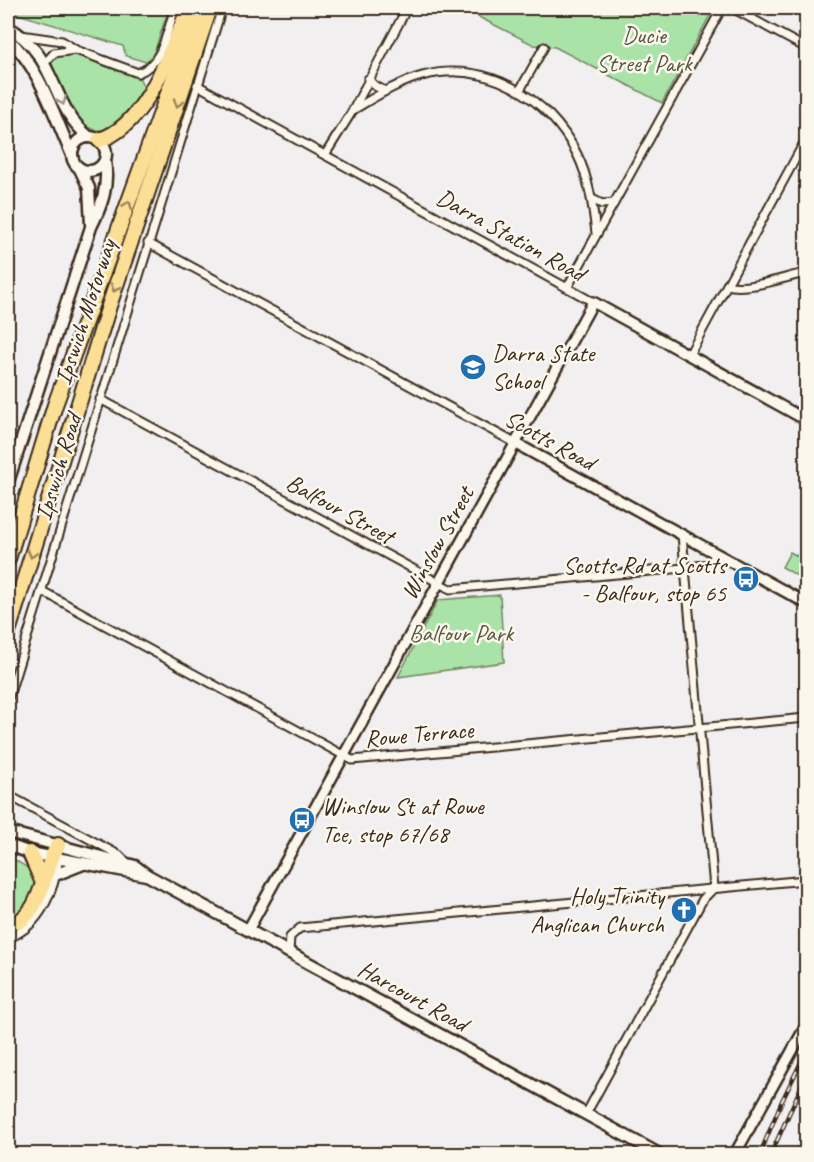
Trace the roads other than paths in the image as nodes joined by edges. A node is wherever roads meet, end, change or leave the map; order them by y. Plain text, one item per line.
1 (176, 8) edge
2 (189, 8) edge
3 (199, 8) edge
4 (210, 8) edge
5 (222, 8) edge
6 (406, 8) edge
7 (722, 8) edge
8 (732, 8) edge
9 (8, 27) edge
10 (19, 34) junction
11 (8, 39) edge
12 (544, 47) dead end
13 (807, 48) edge
14 (76, 50) junction
15 (44, 61) junction
16 (368, 79) junction
17 (39, 81) junction
18 (197, 85) junction
19 (520, 90) junction
20 (385, 91) junction
21 (353, 110) junction
22 (94, 138) junction
23 (807, 139) edge
24 (72, 155) junction
25 (325, 155) junction
26 (105, 161) junction
27 (80, 169) junction
28 (592, 199) junction
29 (614, 203) junction
30 (91, 227) junction
31 (596, 233) junction
32 (148, 243) junction
33 (807, 273) edge
34 (727, 285) junction
35 (567, 288) junction
36 (593, 302) junction
37 (689, 355) junction
38 (100, 399) junction
39 (807, 420) edge
40 (515, 443) junction
41 (8, 482) edge
42 (682, 535) junction
43 (716, 554) junction
44 (8, 559) edge
45 (684, 568) junction
46 (437, 584) junction
47 (42, 591) junction
48 (807, 603) edge
49 (8, 632) edge
50 (8, 699) edge
51 (807, 718) edge
52 (699, 728) junction
53 (343, 755) junction
54 (8, 795) edge
55 (8, 832) edge
56 (8, 845) edge
57 (30, 853) junction
58 (56, 854) junction
59 (84, 863) junction
60 (128, 864) junction
61 (147, 875) junction
62 (49, 879) junction
63 (807, 880) edge
64 (714, 888) junction
65 (8, 927) edge
66 (248, 930) junction
67 (8, 938) edge
68 (289, 952) junction
69 (807, 1026) edge
70 (586, 1114) junction
71 (807, 1138) edge
72 (659, 1155) edge
73 (735, 1155) edge
74 (800, 1155) edge

1 - 14 street
2 - 22 highway
44 -> 3 highway, Ipswich Motorway
4 -> 49 highway, Ipswich Motorway
5 - 18 street, Ipswich Road
6 - 16 street
7 - 29 street
8 - 13 street
9 - 10 main road
10 - 14 street
10 - 15 main road
11 - 17 main road
12 - 19 street
14 - 15 street
15 - 17 street
15 -> 22 main road
16 - 20 street
16 - 21 street
17 - 24 main road
18 - 25 street, Darra Station Road
18 - 32 street, Ipswich Road
19 - 20 street
19 - 28 street
20 - 21 street
21 - 25 street
22 - 24 main road
22 - 26 main road
23 - 34 street
24 - 27 main road
25 - 35 street, Darra Station Road
26 - 27 main road
26 - 30 main road, Ipswich Road
27 - 30 main road, Ipswich Road
28 - 29 street
28 - 31 street
29 - 31 street
30 - 41 main road, Ipswich Road
31 - 35 street
32 - 38 street, Ipswich Road
32 - 40 street, Scotts Road
33 - 34 street
34 - 37 street
35 - 36 street, Darra Station Road
36 - 37 street, Darra Station Road
36 - 40 street, Winslow Street
37 - 39 street, Darra Station Road
38 - 46 street, Balfour Street
38 - 47 street, Ipswich Road
40 - 42 street, Scotts Road
40 - 46 street, Winslow Street
42 - 43 street, Scotts Road
42 - 45 street
43 - 45 street, Balfour Street
43 - 48 street, Scotts Road
45 - 46 street, Balfour Street
45 - 52 street
46 - 53 street, Winslow Street
47 - 50 street, Ipswich Road
47 - 53 street, Rowe Terrace
51 - 52 street, Rowe Terrace
52 - 53 street, Rowe Terrace
52 - 64 street
53 - 66 street, Winslow Street
54 - 60 street, Harcourt Road
55 - 58 main road, Harcourt Road
56 - 57 main road, Harcourt Road
57 - 58 main road, Harcourt Road
57 - 62 highway
58 - 59 main road, Harcourt Road
58 - 60 main road, Harcourt Road
58 - 62 highway
59 - 61 main road, Harcourt Road
59 - 62 main road
60 - 61 main road, Harcourt Road
61 - 66 main road, Harcourt Road
62 - 65 highway
62 - 67 street
63 - 64 street
64 - 68 street
64 - 70 street
66 - 68 main road, Harcourt Road
68 - 70 main road, Harcourt Road
69 - 73 street
70 - 72 main road, Harcourt Road
71 - 74 street

